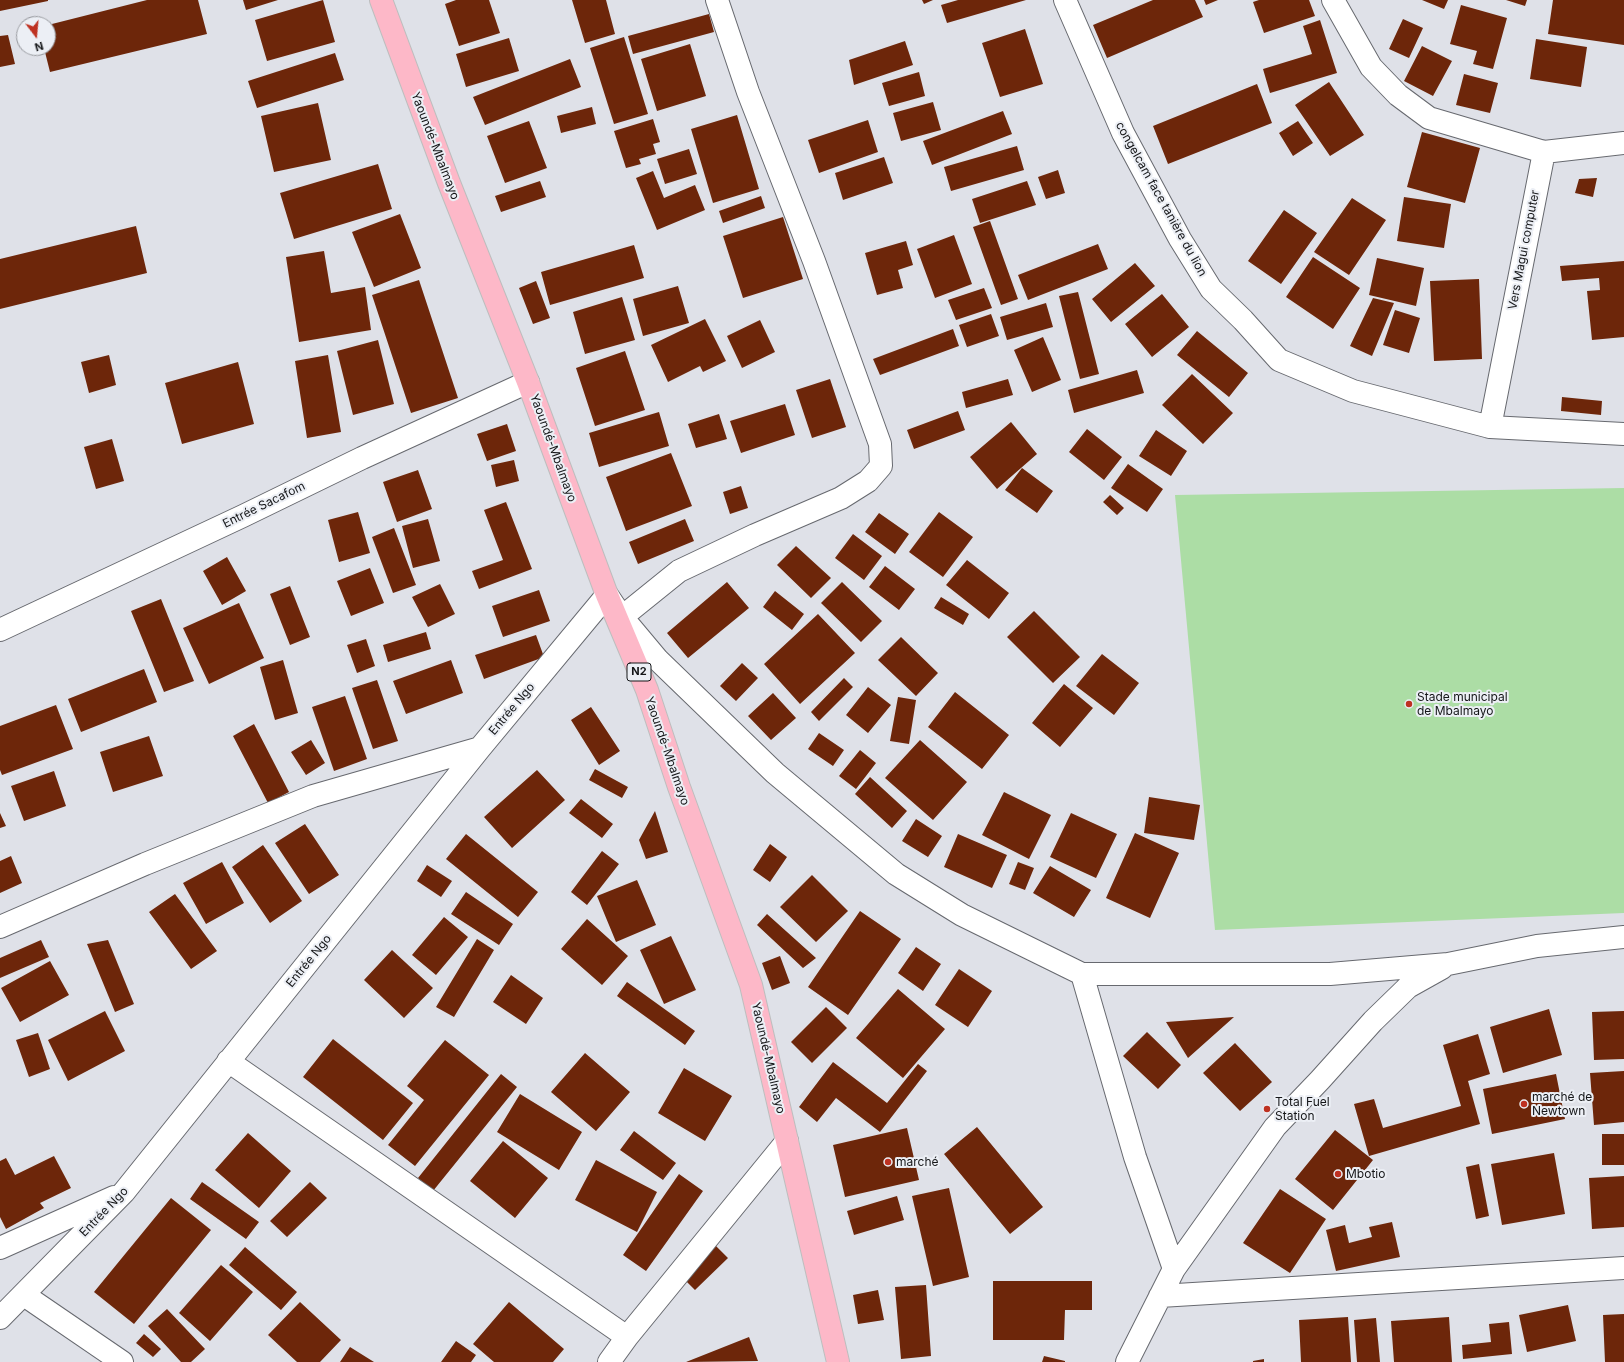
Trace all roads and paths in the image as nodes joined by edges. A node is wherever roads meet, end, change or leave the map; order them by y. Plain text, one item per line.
1 (381, 0) edge
2 (718, 0) edge
3 (1065, 0) edge
4 (1333, 0) edge
5 (1624, 143) edge
6 (1544, 152) junction
7 (528, 382) junction
8 (1490, 427) junction
9 (1624, 434) edge
10 (607, 595) junction
11 (622, 617) junction
12 (0, 630) edge
13 (480, 748) junction
14 (0, 928) edge
15 (1624, 938) edge
16 (1448, 964) junction
17 (1082, 974) junction
18 (228, 1061) junction
19 (787, 1141) junction
20 (124, 1192) junction
21 (0, 1248) edge
22 (1624, 1268) edge
23 (1174, 1269) junction
24 (24, 1295) junction
25 (1160, 1296) junction
26 (0, 1318) edge
27 (627, 1337) junction
28 (122, 1362) edge
29 (609, 1362) edge
30 (838, 1362) edge
31 (1127, 1362) edge

1 - 7 highway, Yaoundé-Mbalmayo / N2
2 - 11 street
3 - 8 street, congelcam face tanière du lion
4 - 6 street
5 - 6 street
6 - 8 street, Vers Magui computer
7 - 10 highway, Yaoundé-Mbalmayo / N2
7 - 12 street, Entrée Sacafom
8 - 9 street, congelcam face tanière du lion
10 - 11 street
10 - 13 street, Entrée Ngo
10 - 19 highway, Yaoundé-Mbalmayo / N2
11 - 17 street
13 - 14 street
13 - 18 street, Entrée Ngo
15 - 16 street
16 - 17 street
16 - 23 street
17 - 23 street
18 - 20 street, Entrée Ngo
18 - 27 street
19 - 27 street
19 - 30 highway, Yaoundé-Mbalmayo / N2
20 - 21 street
20 - 24 street, Entrée Ngo
22 - 25 street
23 - 25 street
24 - 26 street, Entrée Ngo
24 - 28 street
25 - 31 street
27 - 29 street

